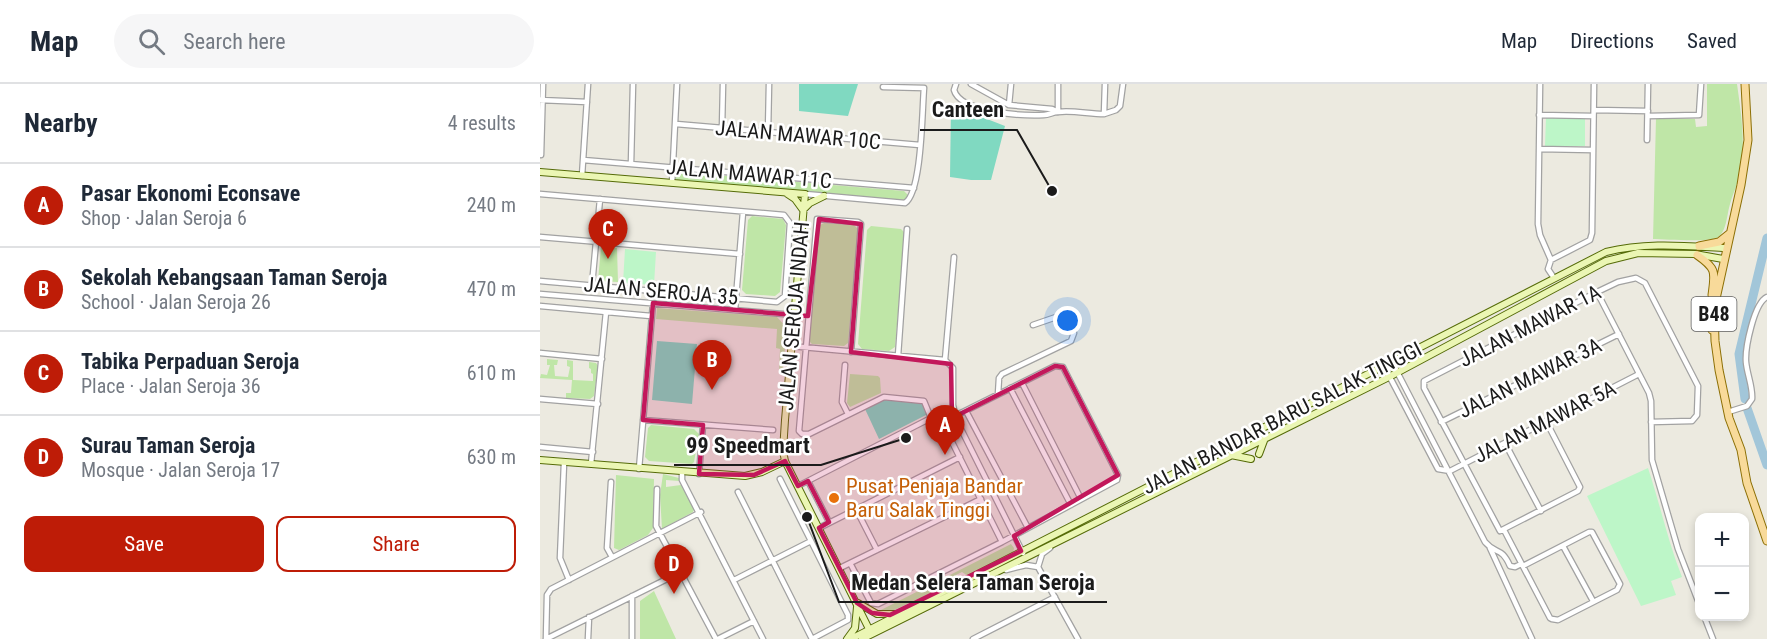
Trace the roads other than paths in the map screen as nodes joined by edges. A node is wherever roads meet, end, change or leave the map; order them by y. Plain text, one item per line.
1 (543, 84) edge
2 (588, 84) edge
3 (633, 84) edge
4 (677, 84) edge
5 (723, 84) edge
6 (769, 84) edge
7 (956, 84) edge
8 (971, 84) edge
9 (1011, 84) edge
10 (1058, 84) edge
11 (1105, 84) edge
12 (1123, 84) edge
13 (1540, 84) edge
14 (1594, 84) edge
15 (1648, 84) edge
16 (1701, 84) edge
17 (1745, 84) edge
18 (925, 86) edge
19 (883, 87) dead end
20 (541, 100) edge
21 (587, 102) junction
22 (1009, 105) junction
23 (1058, 112) junction
24 (1594, 113) junction
25 (1104, 114) junction
26 (1648, 114) junction
27 (1539, 115) junction
28 (676, 124) junction
29 (722, 128) junction
30 (768, 132) junction
31 (1647, 140) dead end
32 (920, 146) junction
33 (1539, 149) junction
34 (1592, 150) junction
35 (541, 155) edge
36 (584, 160) junction
37 (631, 164) junction
38 (673, 168) junction
39 (540, 172) edge
40 (582, 176) junction
41 (672, 183) junction
42 (914, 188) junction
43 (785, 193) junction
44 (540, 194) edge
45 (804, 194) junction
46 (824, 196) junction
47 (600, 199) junction
48 (803, 210) junction
49 (743, 212) junction
50 (907, 229) dead end
51 (1729, 233) junction
52 (540, 237) edge
53 (596, 241) junction
54 (1699, 246) junction
55 (1726, 248) junction
56 (740, 254) junction
57 (1697, 255) junction
58 (954, 257) dead end
59 (1723, 259) junction
60 (1551, 260) junction
61 (1554, 278) junction
62 (540, 280) edge
63 (592, 285) junction
64 (1597, 292) junction
65 (540, 294) edge
66 (1767, 297) edge
67 (736, 298) junction
68 (653, 303) junction
69 (540, 306) edge
70 (735, 310) junction
71 (606, 312) junction
72 (795, 315) junction
73 (651, 316) junction
74 (1033, 325) dead end
75 (1619, 334) junction
76 (1715, 341) junction
77 (791, 346) junction
78 (805, 348) junction
79 (852, 352) junction
80 (540, 353) edge
81 (898, 356) junction
82 (602, 359) junction
83 (945, 360) junction
84 (1392, 362) junction
85 (845, 365) dead end
86 (1384, 366) junction
87 (1398, 372) junction
88 (1639, 374) junction
89 (1389, 376) junction
90 (1022, 383) junction
91 (1010, 388) junction
92 (998, 394) junction
93 (540, 399) edge
94 (598, 404) junction
95 (966, 411) junction
96 (1728, 411) junction
97 (848, 414) junction
98 (955, 416) junction
99 (931, 418) junction
100 (940, 418) junction
101 (643, 420) junction
102 (1546, 421) junction
103 (1442, 422) junction
104 (1651, 422) junction
105 (703, 425) junction
106 (772, 430) dead end
107 (1265, 438) junction
108 (1504, 442) junction
109 (540, 447) edge
110 (593, 452) junction
111 (1259, 454) dead end
112 (1230, 455) junction
113 (960, 457) junction
114 (1251, 459) dead end
115 (540, 460) edge
116 (785, 461) junction
117 (564, 463) junction
118 (1464, 464) junction
119 (591, 465) junction
120 (639, 469) junction
121 (1450, 471) junction
122 (682, 473) junction
123 (699, 474) junction
124 (780, 479) dead end
125 (808, 481) junction
126 (611, 482) dead end
127 (798, 486) junction
128 (657, 489) dead end
129 (738, 492) dead end
130 (981, 499) junction
131 (1081, 499) junction
132 (1071, 505) junction
133 (856, 509) junction
134 (1540, 512) junction
135 (701, 513) junction
136 (829, 522) junction
137 (819, 528) junction
138 (1028, 528) junction
139 (1502, 530) junction
140 (660, 533) junction
141 (1014, 536) junction
142 (1065, 538) junction
143 (811, 541) junction
144 (1767, 541) edge
145 (1002, 542) junction
146 (1563, 546) junction
147 (1490, 548) junction
148 (877, 550) junction
149 (1023, 554) junction
150 (612, 557) junction
151 (772, 560) junction
152 (850, 563) junction
153 (1522, 565) junction
154 (1038, 567) junction
155 (840, 568) junction
156 (681, 572) junction
157 (997, 572) junction
158 (569, 580) junction
159 (734, 580) junction
160 (1695, 593) edge
161 (632, 596) junction
162 (1055, 597) junction
163 (540, 600) edge
164 (547, 600) junction
165 (1593, 602) junction
166 (857, 603) junction
167 (900, 614) junction
168 (589, 617) junction
169 (754, 621) junction
170 (1706, 621) edge
171 (871, 632) junction
172 (546, 639) edge
173 (588, 639) edge
174 (632, 639) edge
175 (717, 639) edge
176 (763, 639) edge
177 (812, 639) edge
178 (849, 639) edge
179 (862, 639) edge
180 (973, 639) edge
181 (1077, 639) edge
182 (1532, 639) edge
183 (1713, 639) edge

1 - 20 street
2 - 21 street
3 - 37 street
4 - 28 street
5 - 29 street
6 - 30 street
7 - 23 street
8 - 22 street
9 - 22 street
10 - 23 street
11 - 25 street
12 - 25 street
13 - 27 street
14 - 24 street
15 - 26 street
16 - 26 street
17 - 51 main road, B48
18 - 19 street
18 - 32 street
20 - 21 street
20 - 35 street
21 - 36 street
22 - 23 street
23 - 25 street
24 - 26 street
24 - 27 street
24 - 34 street
26 - 31 street
27 - 33 street
28 - 29 street, JALAN MAWAR 10C
28 - 38 street
29 - 30 street, JALAN MAWAR 10C
30 - 32 street, JALAN MAWAR 10C
32 - 42 street
33 - 34 street
33 - 60 street
34 - 60 street
36 - 37 street, JALAN MAWAR 11C
36 - 40 street
37 - 38 street, JALAN MAWAR 11C
38 - 41 street
38 - 42 street, JALAN MAWAR 11C
39 - 40 main road
40 - 41 main road
41 - 43 main road
42 - 46 street
43 - 45 main road
43 - 48 main road
44 - 47 street
45 - 46 street
45 - 48 main road, JALAN SEROJA INDAH
46 - 48 main road
47 - 49 street
47 - 53 street
48 - 72 main road, JALAN SEROJA INDAH
49 - 56 street
49 - 67 street, JALAN SEROJA 35
50 - 81 street
51 - 54 main road
51 - 55 main road, B48
52 - 53 street
53 - 56 street
53 - 63 street
54 - 55 main road, JALAN BANDAR BARU SALAK TINGGI
54 - 61 main road, JALAN BANDAR BARU SALAK TINGGI
55 - 59 main road, B48
56 - 67 street
57 - 59 main road, JALAN BANDAR BARU SALAK TINGGI
57 - 76 main road
57 - 87 main road, JALAN BANDAR BARU SALAK TINGGI
58 - 83 street
59 - 76 main road, B48
60 - 61 street
61 - 84 main road, JALAN BANDAR BARU SALAK TINGGI
62 - 63 street, JALAN SEROJA 35
63 - 67 street, JALAN SEROJA 35
64 - 75 street
64 - 103 street, JALAN MAWAR 1A
64 - 104 street, JALAN MAWAR 1A
65 - 68 street
66 - 96 street
67 - 70 street
68 - 70 street
68 - 73 street
69 - 71 street
70 - 72 street
71 - 73 street
71 - 82 street
72 - 77 main road, JALAN SEROJA INDAH
73 - 101 street
74 - 92 street
75 - 88 street
75 - 103 street, JALAN MAWAR 3A
76 - 96 main road, B48
77 - 78 street
77 - 116 main road, JALAN SEROJA INDAH
78 - 79 street
78 - 79 street
78 - 97 street
79 - 81 street
80 - 82 street
81 - 83 street
82 - 94 street
83 - 98 street
84 - 86 main road, JALAN BANDAR BARU SALAK TINGGI
84 - 87 street
85 - 97 street
86 - 89 street
86 - 149 main road, JALAN BANDAR BARU SALAK TINGGI
87 - 89 main road, JALAN BANDAR BARU SALAK TINGGI
87 - 121 street
88 - 102 street, JALAN MAWAR 5A
88 - 104 street
89 - 107 main road, JALAN BANDAR BARU SALAK TINGGI
89 - 121 street
90 - 91 street
90 - 131 street
90 - 131 street
91 - 92 street
91 - 132 street
92 - 95 street
93 - 94 street
94 - 110 street
95 - 98 street
95 - 138 street
96 - 144 main road, B48
97 - 99 street
98 - 100 street
98 - 141 street
99 - 100 street
99 - 125 street
100 - 113 street
101 - 105 street
101 - 120 street
102 - 108 street, JALAN MAWAR 5A
102 - 134 street
103 - 118 street
104 - 160 street
105 - 106 street
105 - 123 street
107 - 111 main road
107 - 112 main road, JALAN BANDAR BARU SALAK TINGGI
108 - 118 street, JALAN MAWAR 5A
108 - 134 street
109 - 110 street
110 - 119 street
112 - 114 main road
112 - 142 main road, JALAN BANDAR BARU SALAK TINGGI
113 - 130 street
113 - 133 street
115 - 117 main road
116 - 123 main road
116 - 127 main road, JALAN SEROJA INDAH
117 - 119 main road
117 - 158 street
118 - 121 street, JALAN MAWAR 5A
118 - 139 street
119 - 120 main road
120 - 122 main road
121 - 147 street
122 - 123 main road
122 - 135 street
124 - 143 street
125 - 127 street
125 - 136 street
126 - 150 street
127 - 137 main road, JALAN SEROJA INDAH
128 - 140 street
129 - 151 street
130 - 145 street
130 - 148 street
131 - 132 street
132 - 138 street
133 - 136 street
133 - 148 street
134 - 139 street
135 - 140 street
135 - 159 street
136 - 137 street
137 - 155 main road, JALAN SEROJA INDAH
138 - 141 street
139 - 153 street
140 - 150 street
140 - 156 street
141 - 145 street
141 - 149 street
142 - 149 main road, JALAN BANDAR BARU SALAK TINGGI
142 - 154 street
143 - 151 street
143 - 177 street
145 - 152 street
146 - 153 street
146 - 165 street
146 - 165 street
147 - 153 street
147 - 182 street
148 - 152 street
149 - 157 main road, JALAN BANDAR BARU SALAK TINGGI
149 - 167 main road, JALAN BANDAR BARU SALAK TINGGI
150 - 158 street
151 - 159 street
151 - 177 street
152 - 155 street
153 - 165 street
154 - 157 street
154 - 162 street
155 - 166 main road, JALAN SEROJA INDAH
156 - 161 street
156 - 175 street
157 - 171 main road, JALAN BANDAR BARU SALAK TINGGI
158 - 164 street
159 - 169 street
161 - 168 street
161 - 174 street
162 - 180 street
162 - 181 street
163 - 164 street
164 - 172 street
166 - 167 main road
166 - 171 main road, JALAN SEROJA INDAH
166 - 178 main road
167 - 171 main road, JALAN BANDAR BARU SALAK TINGGI
168 - 172 street
168 - 173 street
169 - 175 street
169 - 176 street
170 - 183 street
171 - 178 main road, JALAN BANDAR BARU SALAK TINGGI
171 - 179 main road, JALAN BANDAR BARU SALAK TINGGI

